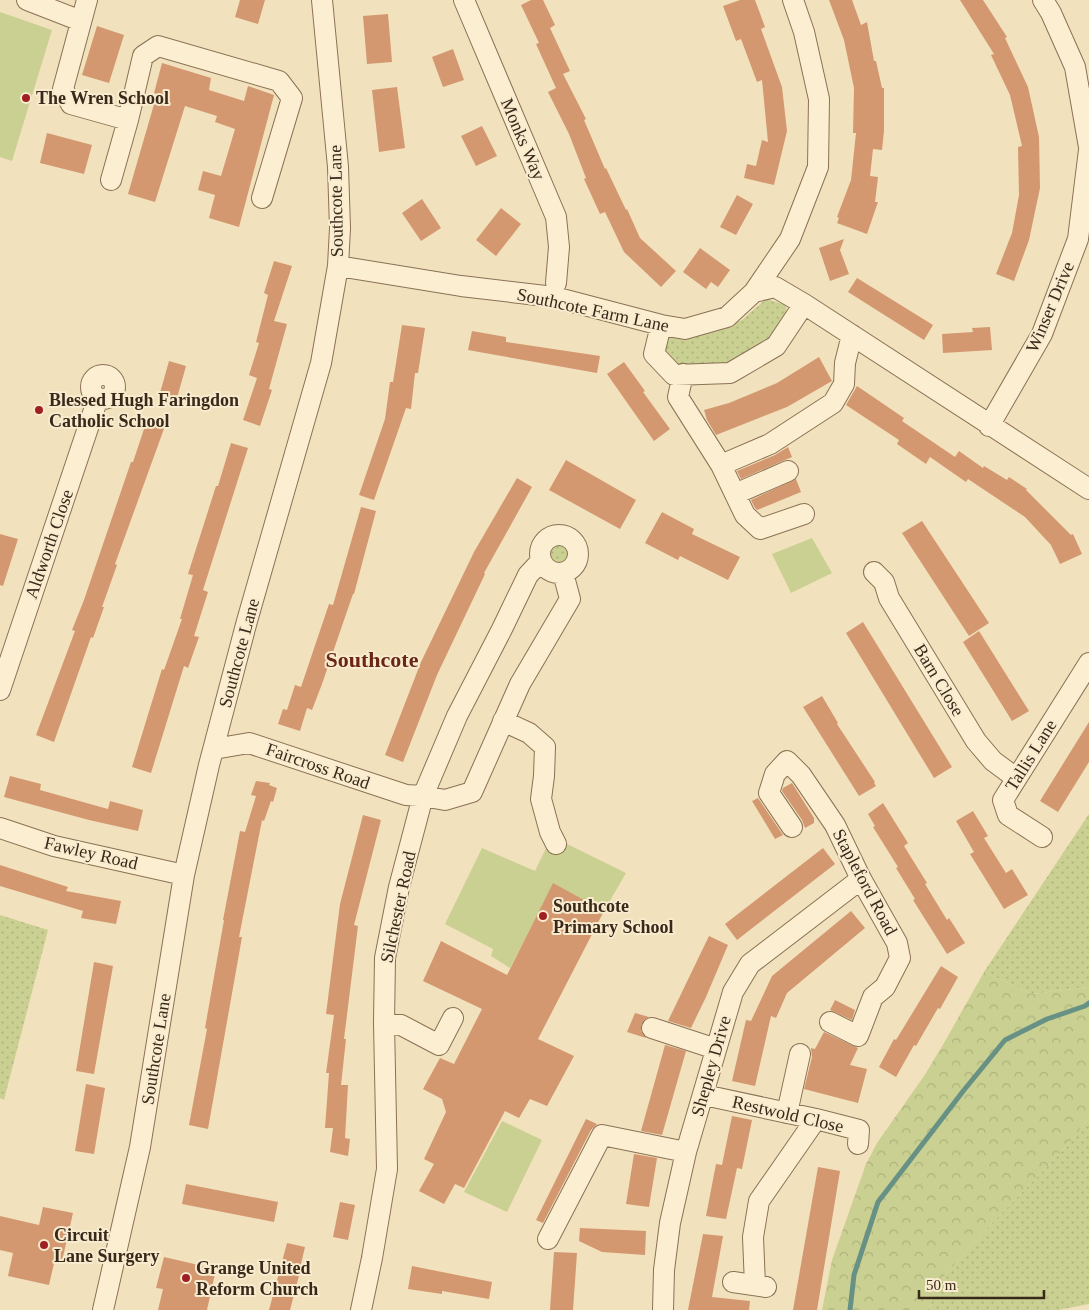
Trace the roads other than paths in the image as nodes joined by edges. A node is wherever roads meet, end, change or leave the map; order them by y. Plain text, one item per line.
1 (28, 0) edge
2 (87, 0) edge
3 (322, 0) edge
4 (464, 0) edge
5 (793, 0) edge
6 (1043, 0) edge
7 (81, 21) junction
8 (128, 120) junction
9 (1089, 149) edge
10 (111, 180) dead end
11 (262, 198) dead end
12 (338, 266) junction
13 (556, 283) dead end
14 (754, 292) junction
15 (804, 304) junction
16 (661, 325) junction
17 (852, 335) junction
18 (683, 374) junction
19 (98, 398) dead end
20 (989, 426) junction
21 (722, 465) junction
22 (788, 471) dead end
23 (1089, 489) edge
24 (735, 494) junction
25 (804, 514) dead end
26 (541, 561) junction
27 (874, 572) dead end
28 (564, 573) junction
29 (1089, 663) edge
30 (0, 690) edge
31 (503, 721) junction
32 (214, 749) junction
33 (1016, 778) junction
34 (423, 796) junction
35 (792, 827) dead end
36 (0, 828) edge
37 (1042, 837) dead end
38 (556, 844) dead end
39 (184, 875) junction
40 (861, 879) junction
41 (453, 1018) dead end
42 (830, 1022) dead end
43 (384, 1023) junction
44 (652, 1028) dead end
45 (716, 1049) junction
46 (800, 1054) dead end
47 (704, 1094) junction
48 (787, 1112) junction
49 (816, 1119) junction
50 (858, 1144) dead end
51 (686, 1152) junction
52 (548, 1239) dead end
53 (734, 1282) dead end
54 (102, 1308) edge
55 (361, 1310) edge
56 (663, 1310) edge

1 - 7 street
2 - 7 street
3 - 12 street, Southcote Lane
4 - 13 street, Monks Way
5 - 14 street, Southcote Farm Lane
6 - 9 street, Winser Drive
7 - 8 street
8 - 10 street
8 - 11 street
9 - 20 street, Winser Drive
12 - 16 street, Southcote Farm Lane
12 - 32 street, Southcote Lane
14 - 15 street
14 - 16 street, Southcote Farm Lane
15 - 17 street
15 - 18 street
16 - 18 street
17 - 20 street
17 - 21 street
18 - 21 street
19 - 30 street, Aldworth Close
20 - 23 street
21 - 24 street
22 - 24 street
24 - 25 street
26 - 28 street
26 - 28 street, Silchester Road
26 - 34 street, Silchester Road
27 - 33 street, Barn Close
28 - 31 street, Faircross Road
29 - 33 street, Tallis Lane
31 - 34 street, Faircross Road
31 - 38 street
32 - 34 street, Faircross Road
32 - 39 street, Southcote Lane
33 - 37 street, Tallis Lane
34 - 43 street, Silchester Road
35 - 40 street, Stapleford Road
36 - 39 street, Fawley Road
39 - 54 street, Southcote Lane
40 - 42 street, Stapleford Road
40 - 45 street, Shepley Drive
41 - 43 street
43 - 55 street, Silchester Road
44 - 45 street
45 - 47 street, Shepley Drive
46 - 48 street
47 - 48 street, Restwold Close
47 - 51 street, Shepley Drive
48 - 49 street, Restwold Close
49 - 50 street, Restwold Close
49 - 53 street
51 - 52 street
51 - 56 street, Shepley Drive

